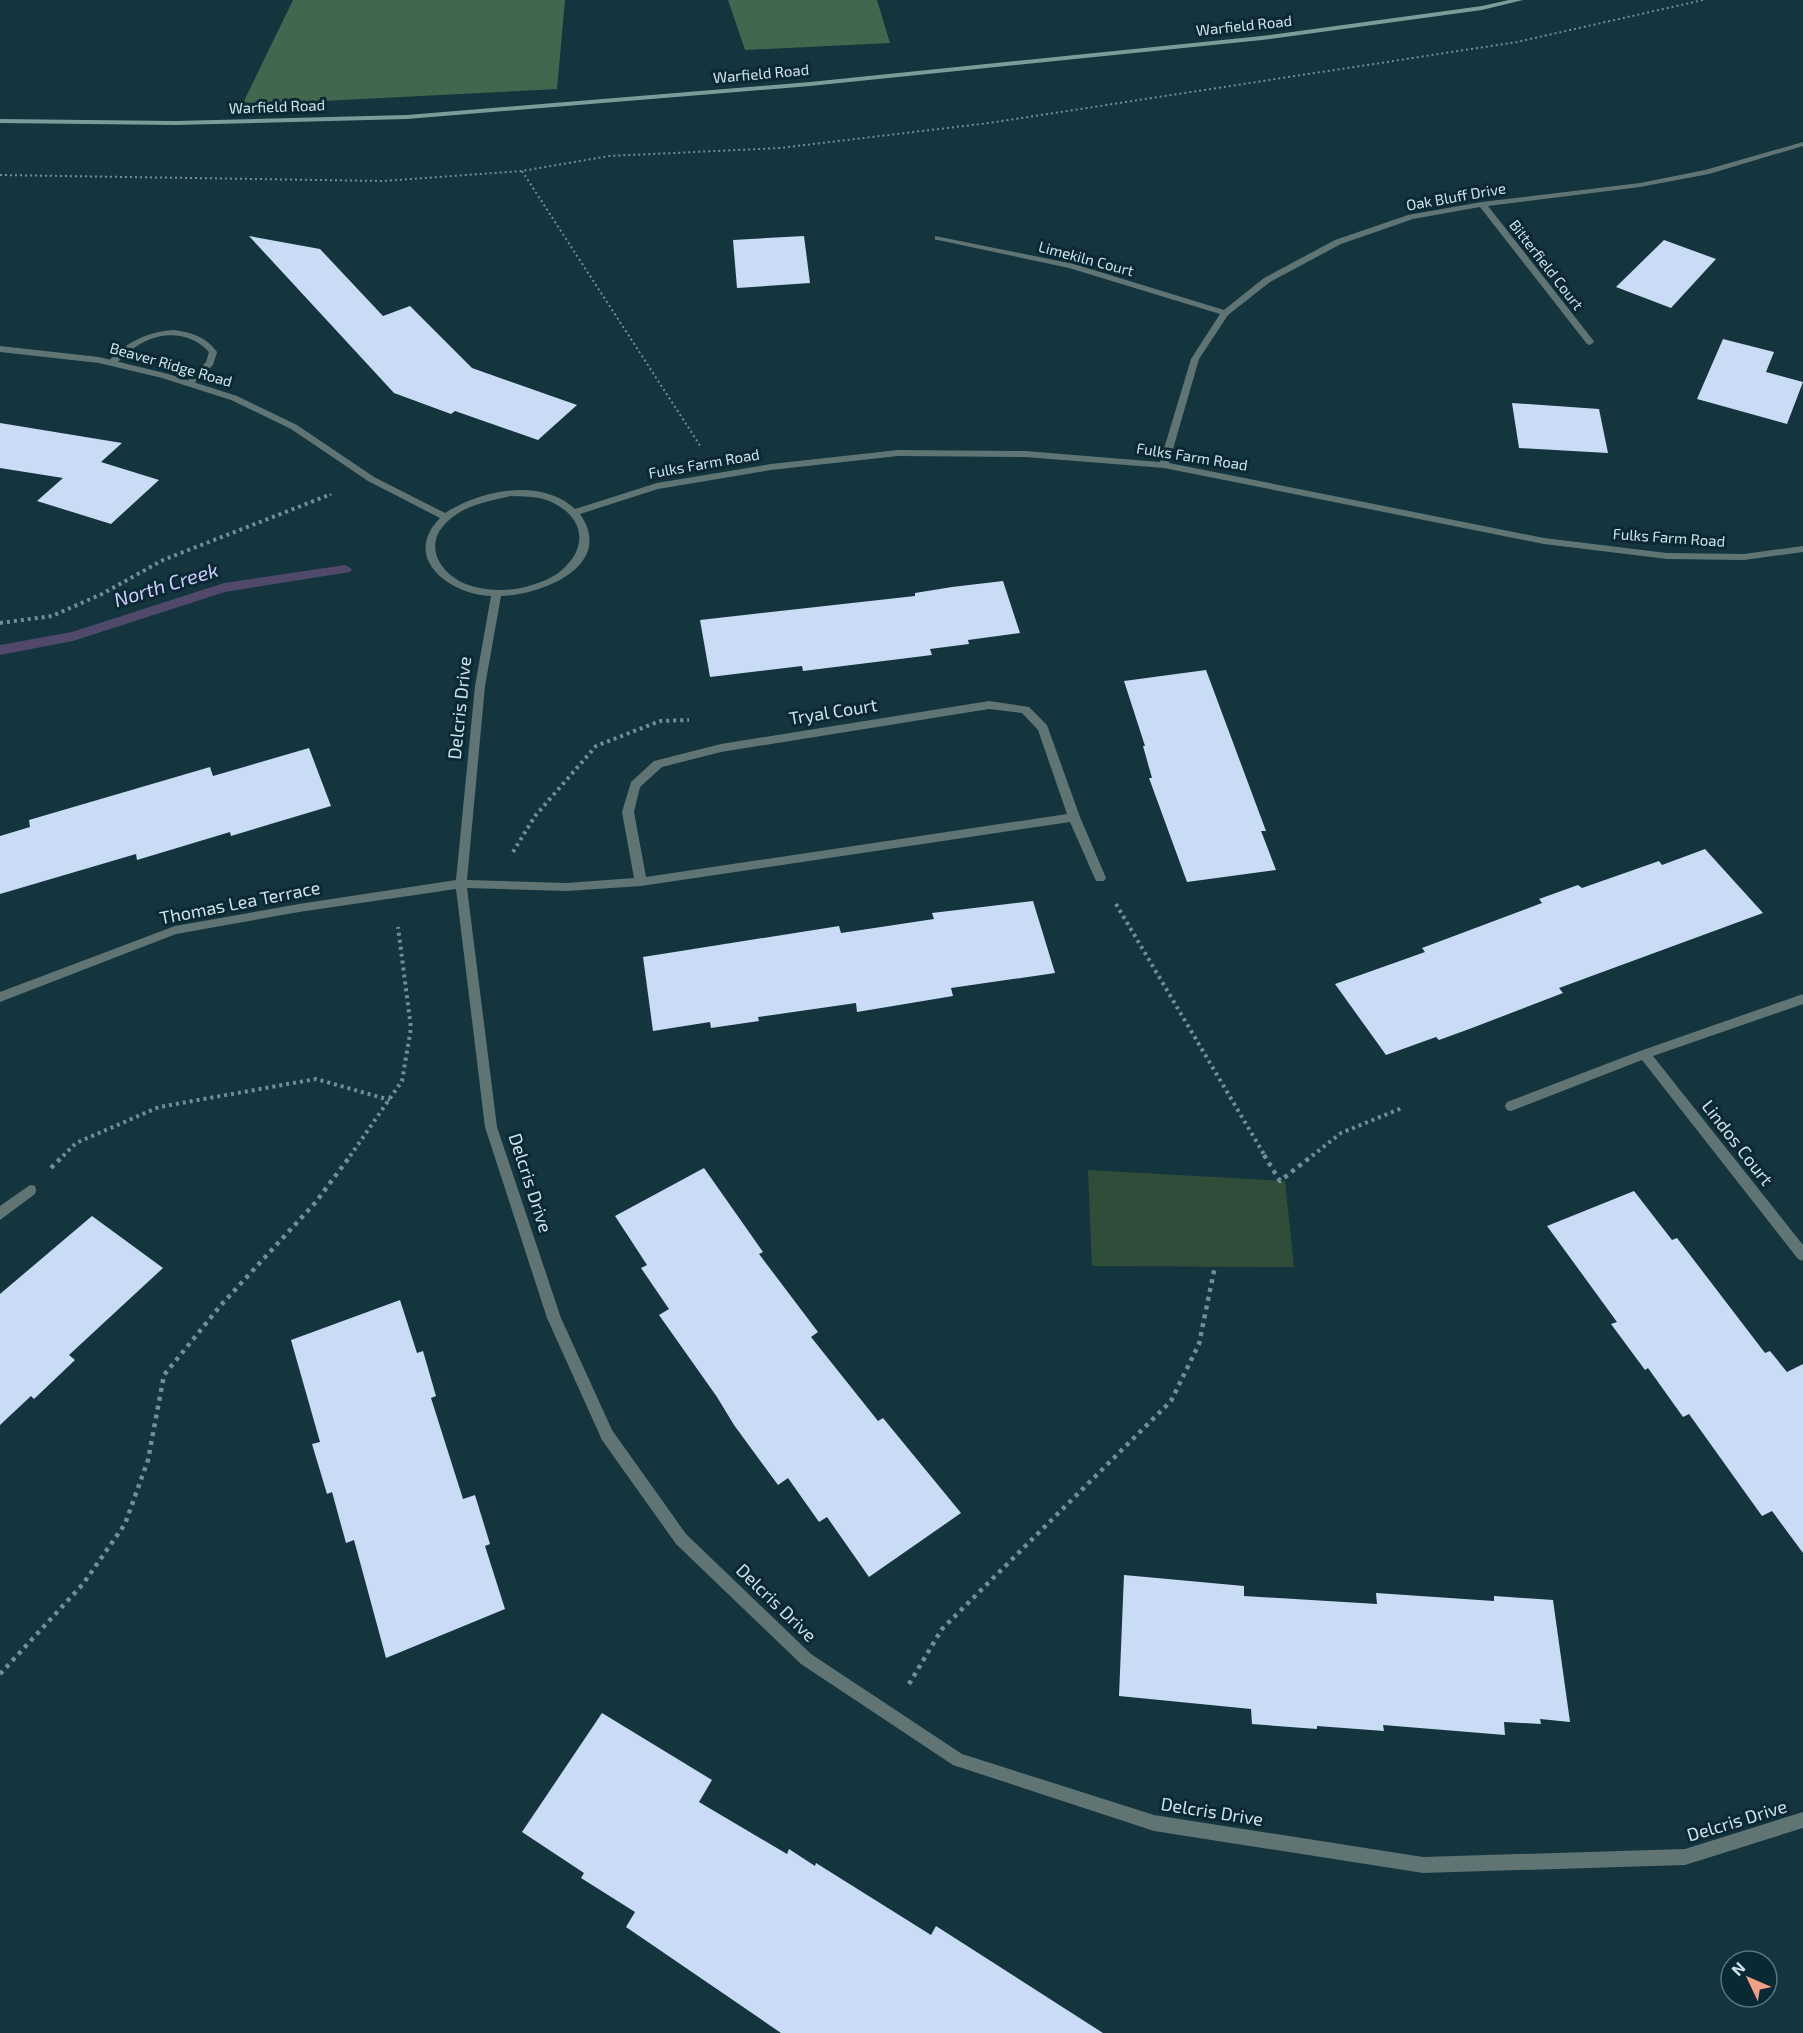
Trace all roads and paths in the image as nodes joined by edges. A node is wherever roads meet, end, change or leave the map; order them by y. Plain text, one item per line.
1 (1519, 0) edge
2 (1703, 0) edge
3 (0, 120) edge
4 (1803, 144) edge
5 (522, 171) junction
6 (0, 175) edge
7 (1482, 204) junction
8 (938, 238) dead end
9 (1225, 313) junction
10 (1590, 342) dead end
11 (0, 349) edge
12 (111, 363) junction
13 (189, 383) junction
14 (1164, 465) junction
15 (720, 475) junction
16 (371, 478) junction
17 (575, 512) junction
18 (447, 517) junction
19 (1803, 549) edge
20 (496, 594) junction
21 (0, 623) edge
22 (697, 719) dead end
23 (1074, 817) junction
24 (1100, 878) joint
25 (641, 882) junction
26 (461, 884) junction
27 (492, 885) junction
28 (394, 894) junction
29 (0, 997) edge
30 (1803, 999) edge
31 (1644, 1054) junction
32 (390, 1100) junction
33 (1511, 1106) dead end
34 (1402, 1108) dead end
35 (30, 1190) joint
36 (0, 1214) edge
37 (1803, 1255) edge
38 (1215, 1266) dead end
39 (0, 1674) edge
40 (890, 1715) junction
41 (1803, 1820) edge

1 - 3 street, Warfield Road
2 - 5 path
4 - 7 street, Oak Bluff Drive
5 - 6 path
5 - 15 path
7 - 9 street, Oak Bluff Drive
7 - 10 street, Bitterfield Court
8 - 9 street, Limekiln Court
9 - 14 street, Oak Bluff Drive
11 - 12 street, Beaver Ridge Road
12 - 13 street, Beaver Ridge Road
12 - 13 street
13 - 16 street, Beaver Ridge Road
14 - 15 street, Fulks Farm Road
14 - 19 street, Fulks Farm Road
15 - 17 street, Fulks Farm Road
16 - 18 street, Beaver Ridge Road
16 - 21 path
17 - 18 street
17 - 20 street
18 - 20 street
20 - 26 street, Delcris Drive
22 - 27 path
23 - 24 street, Tryal Court
23 - 25 street
23 - 25 street, Tryal Court
24 - 34 path
25 - 27 street
26 - 27 street
26 - 28 street, Thomas Lea Terrace
26 - 40 street, Delcris Drive
28 - 29 street, Thomas Lea Terrace
28 - 32 path
30 - 31 street
31 - 33 street
31 - 37 street, Lindos Court
32 - 35 path
32 - 39 path
35 - 36 street
38 - 40 path
40 - 41 street, Delcris Drive

